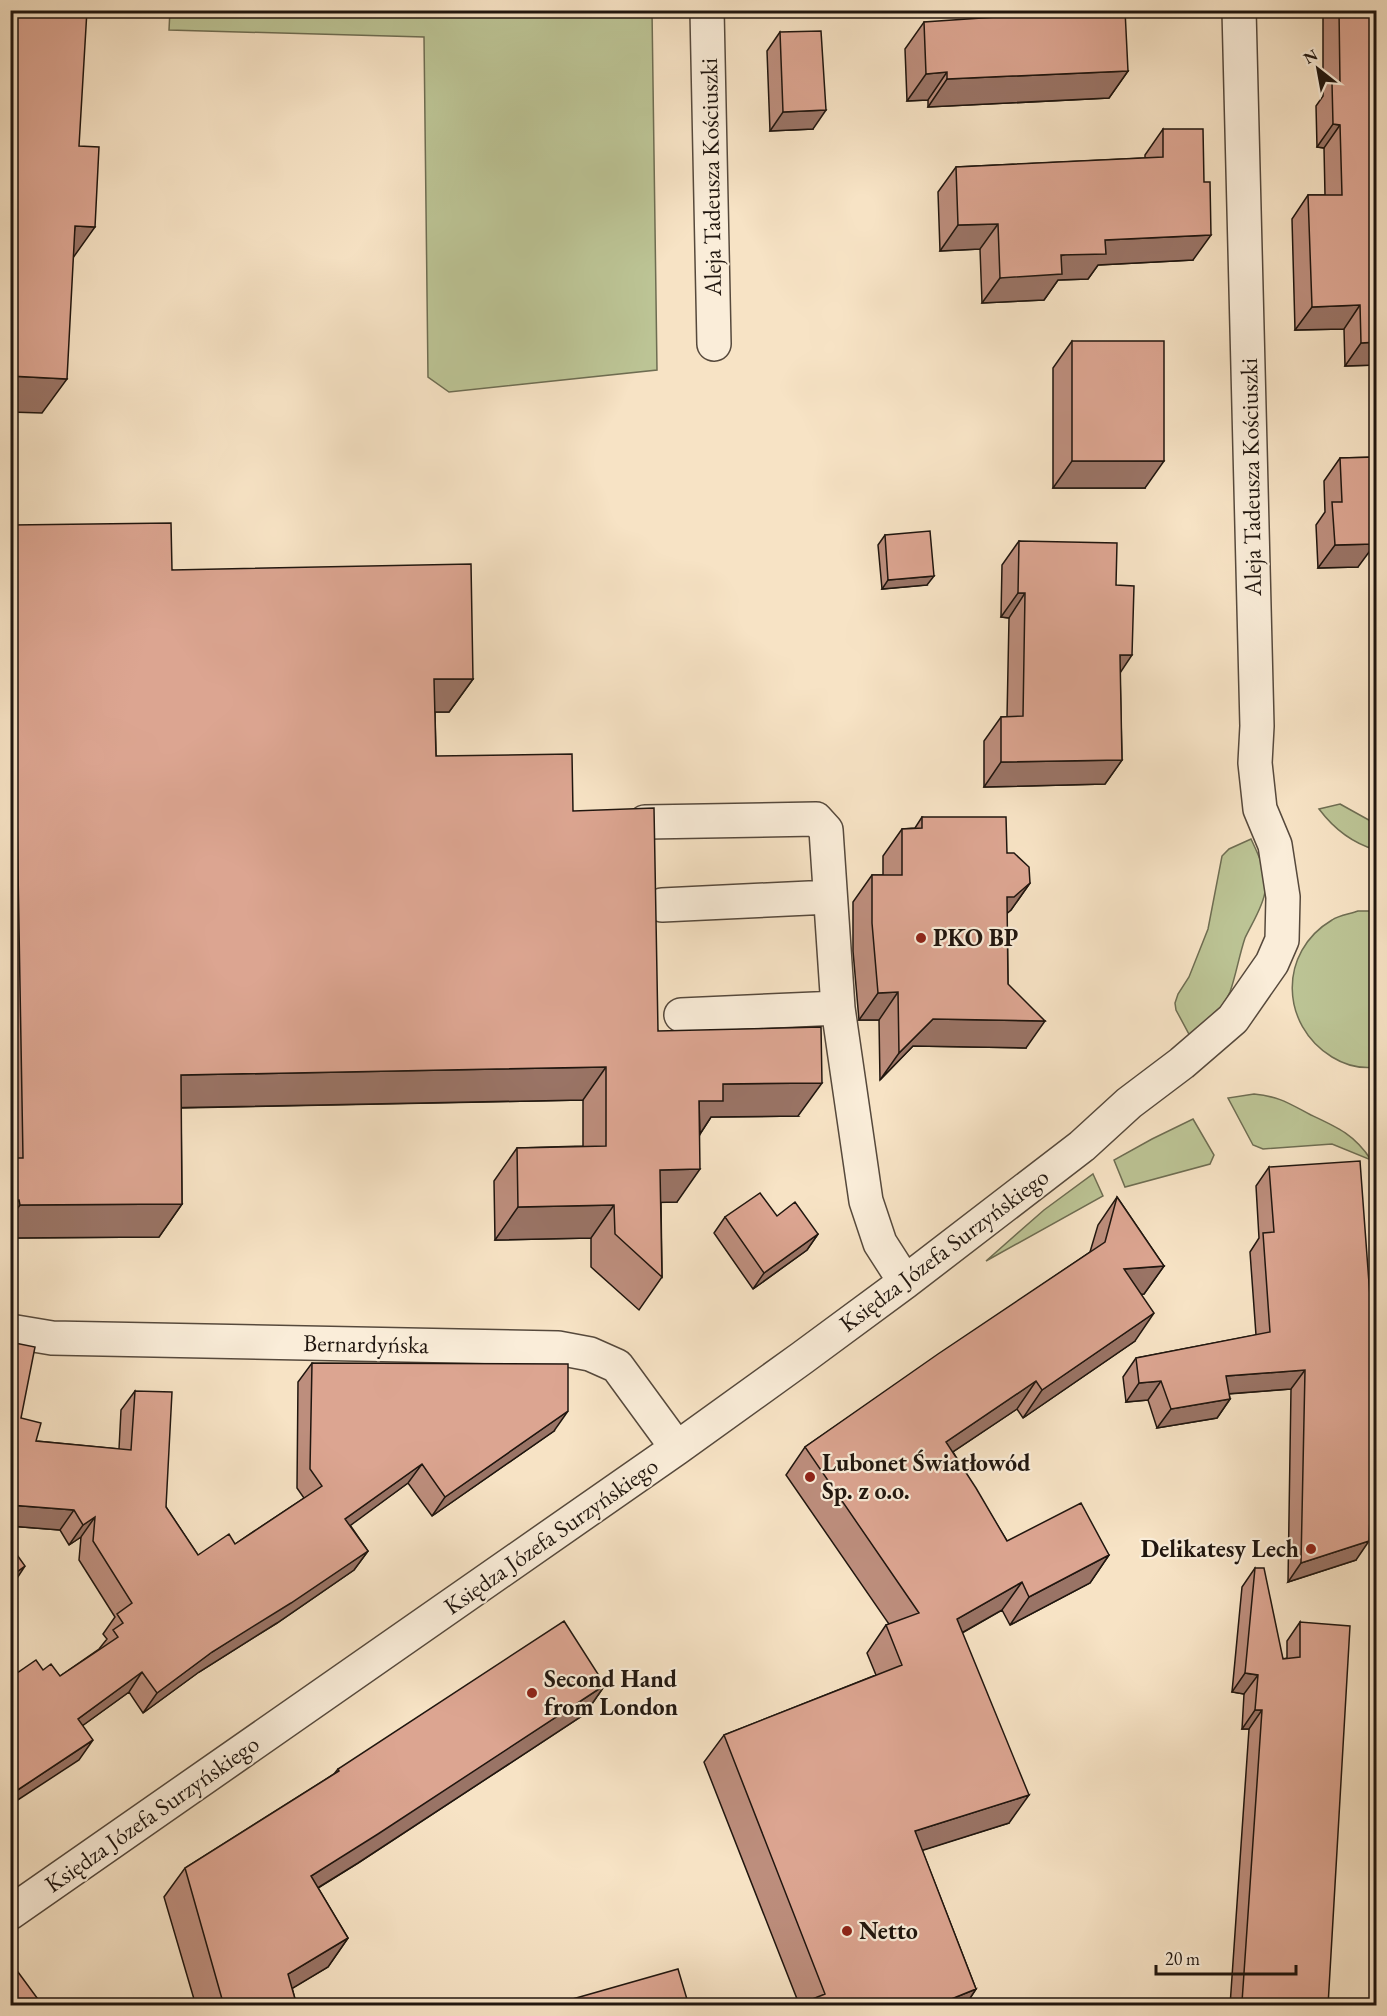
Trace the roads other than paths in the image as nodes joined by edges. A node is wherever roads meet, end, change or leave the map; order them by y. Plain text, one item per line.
1 (707, 10) edge
2 (1239, 10) edge
3 (714, 344) dead end
4 (645, 822) edge
5 (830, 897) junction
6 (662, 905) dead end
7 (1277, 951) joint
8 (838, 1008) junction
9 (681, 1015) dead end
10 (905, 1282) junction
11 (10, 1331) edge
12 (677, 1448) junction
13 (10, 1912) edge

1 - 3 street, Aleja Tadeusza Kościuszki
2 - 7 street, Aleja Tadeusza Kościuszki
4 - 5 street
5 - 6 street
5 - 8 street
7 - 10 street, Księdza Józefa Surzyńskiego
8 - 9 street
8 - 10 street
10 - 12 street, Księdza Józefa Surzyńskiego
11 - 12 street, Bernardyńska
12 - 13 street, Księdza Józefa Surzyńskiego

